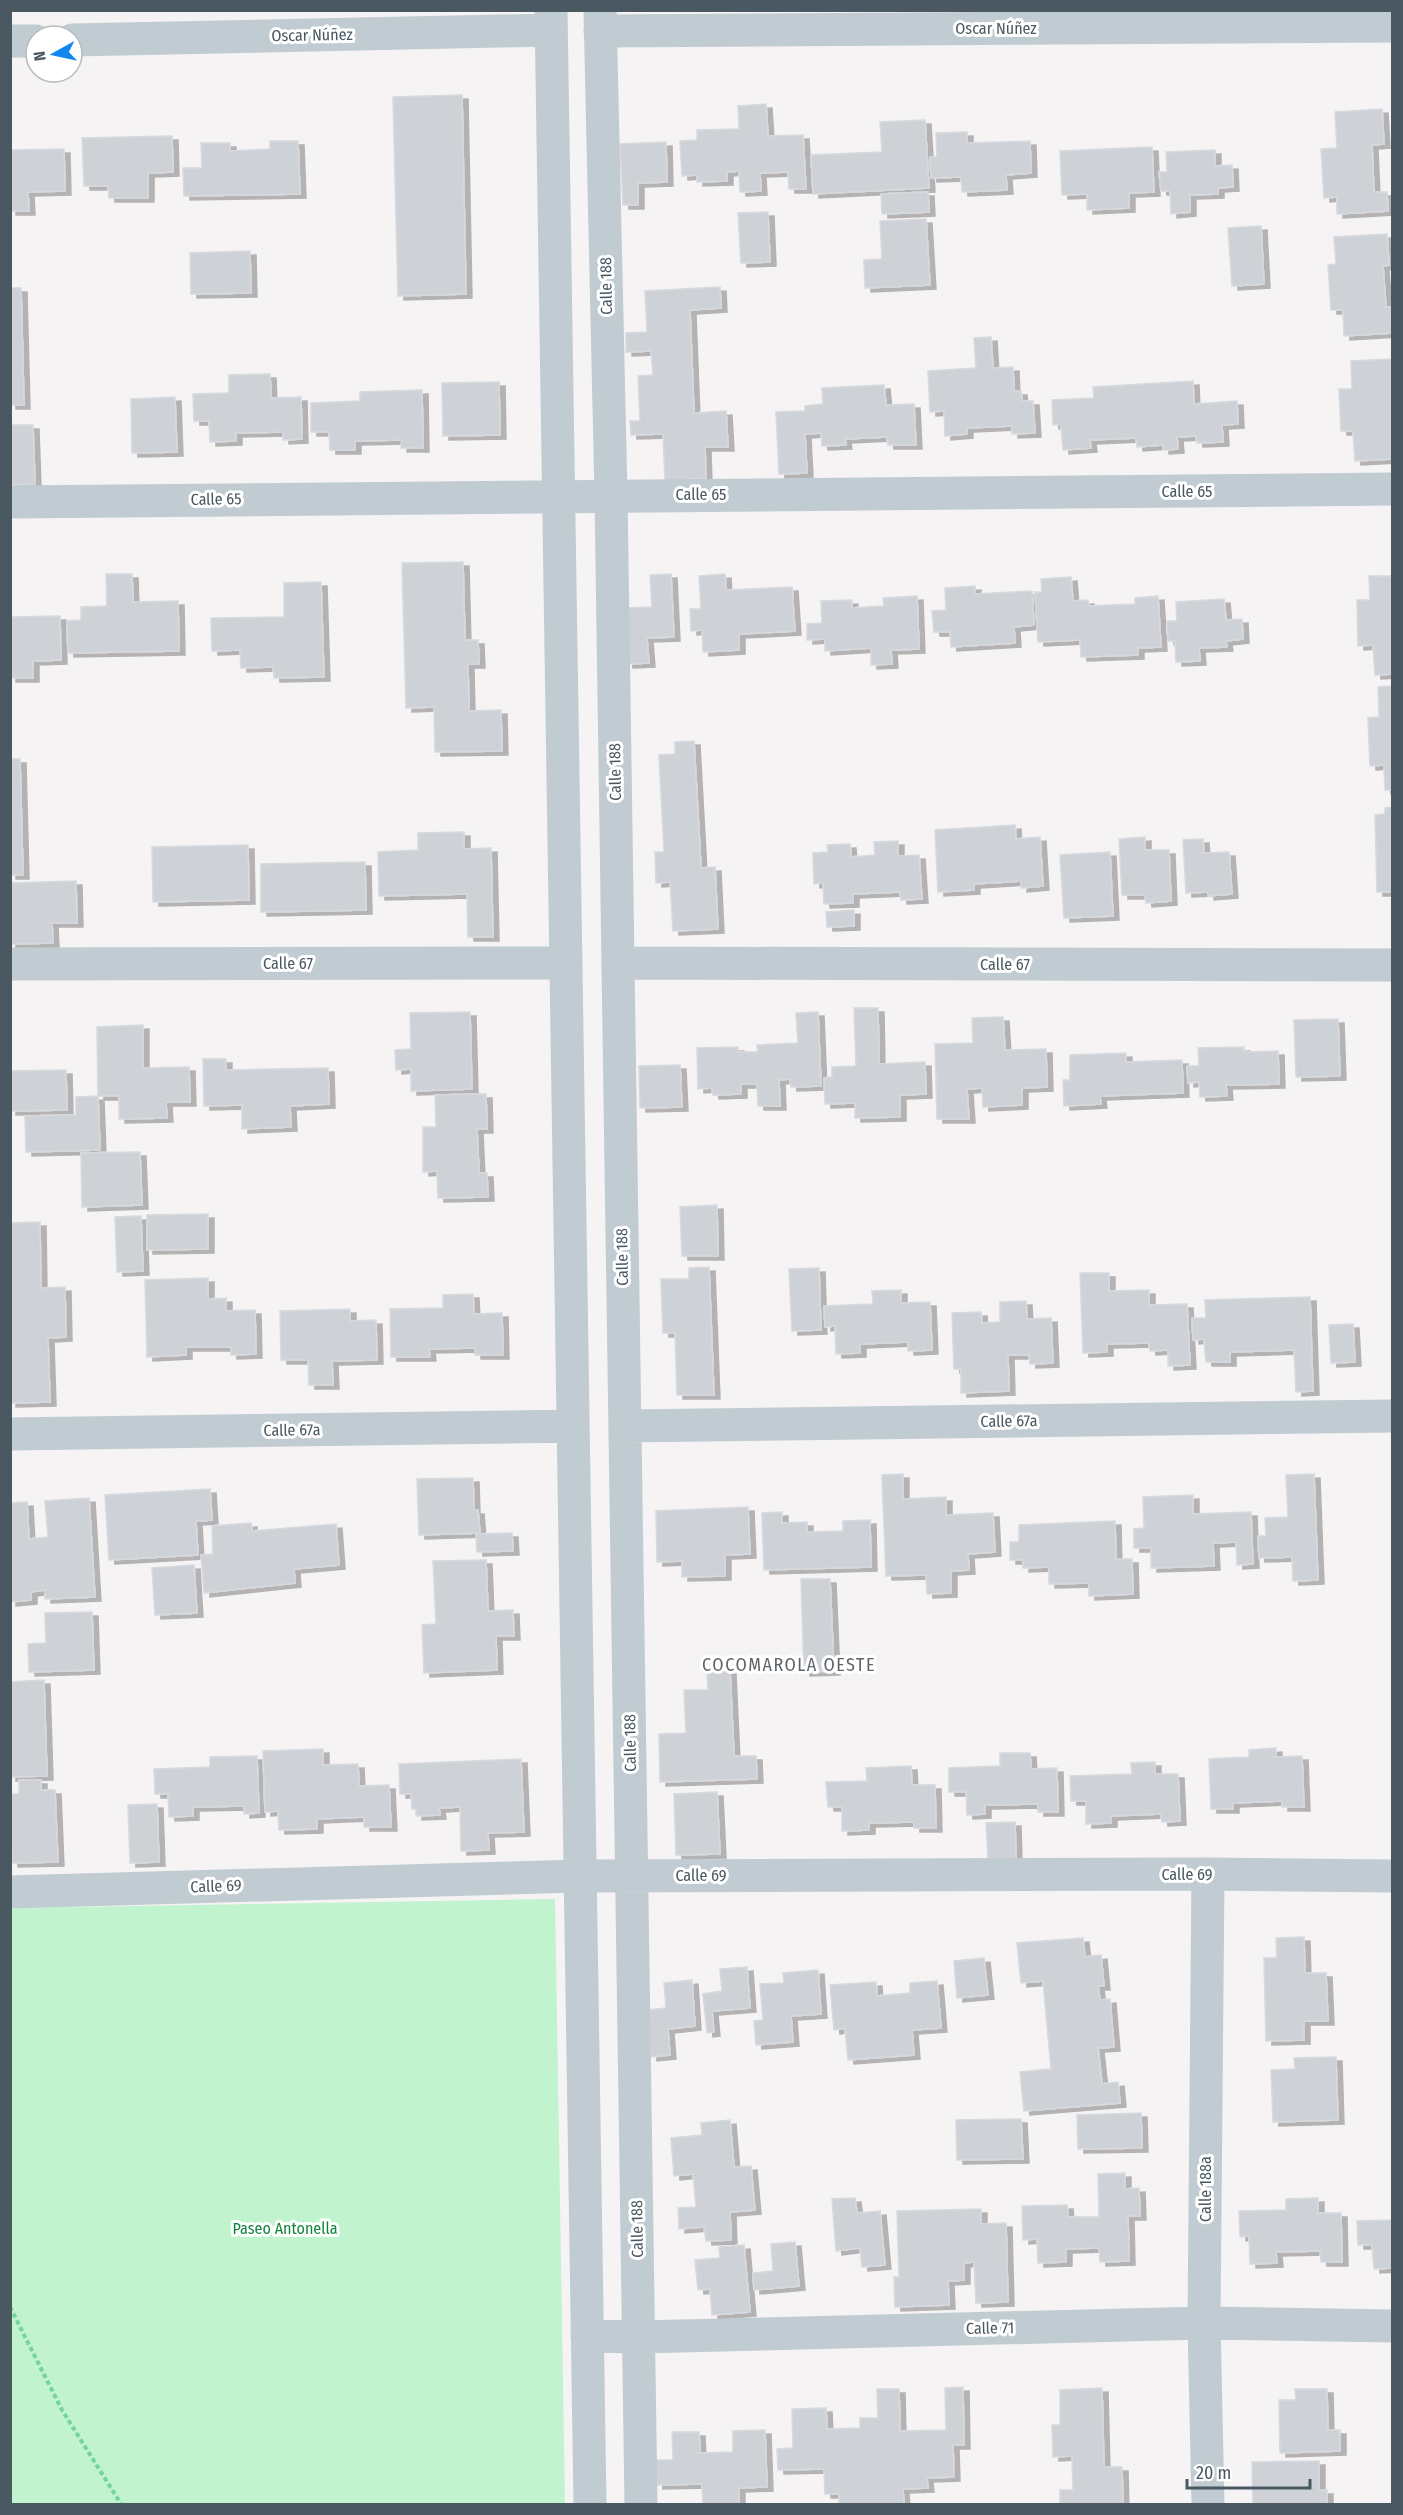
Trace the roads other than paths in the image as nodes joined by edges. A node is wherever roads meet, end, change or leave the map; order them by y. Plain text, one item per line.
1 (551, 20) edge
2 (600, 21) edge
3 (1392, 26) edge
4 (84, 39) edge
5 (1392, 489) edge
6 (558, 495) junction
7 (610, 495) junction
8 (10, 501) edge
9 (566, 963) junction
10 (618, 963) junction
11 (10, 964) edge
12 (1392, 965) edge
13 (1392, 1416) edge
14 (625, 1425) junction
15 (573, 1426) junction
16 (10, 1434) edge
17 (1208, 1874) junction
18 (632, 1875) junction
19 (580, 1876) junction
20 (1392, 1876) edge
21 (10, 1892) edge
22 (1204, 2323) junction
23 (1392, 2326) edge
24 (587, 2336) junction
25 (639, 2337) junction
26 (590, 2505) edge
27 (641, 2505) edge
28 (1208, 2505) edge

1 - 4 street, Oscar Núñez
1 - 6 street
2 - 3 street, Oscar Núñez
2 - 7 street, Calle 188
5 - 7 street, Calle 65
6 - 7 street, Calle 65
6 - 8 street, Calle 65
6 - 9 street
7 - 10 street, Calle 188
9 - 11 street, Calle 67
9 - 15 street
10 - 12 street, Calle 67
10 - 14 street, Calle 188
13 - 14 street, Calle 67a
14 - 18 street, Calle 188
15 - 16 street, Calle 67a
15 - 19 street
17 - 18 street, Calle 69
17 - 20 street, Calle 69
17 - 22 street, Calle 188a
18 - 19 street, Calle 69
18 - 25 street, Calle 188
19 - 21 street, Calle 69
19 - 24 street
22 - 23 street, Calle 71
22 - 25 street, Calle 71
22 - 28 street, Calle 188a
24 - 25 street, Calle 71
24 - 26 street
25 - 27 street, Calle 188

